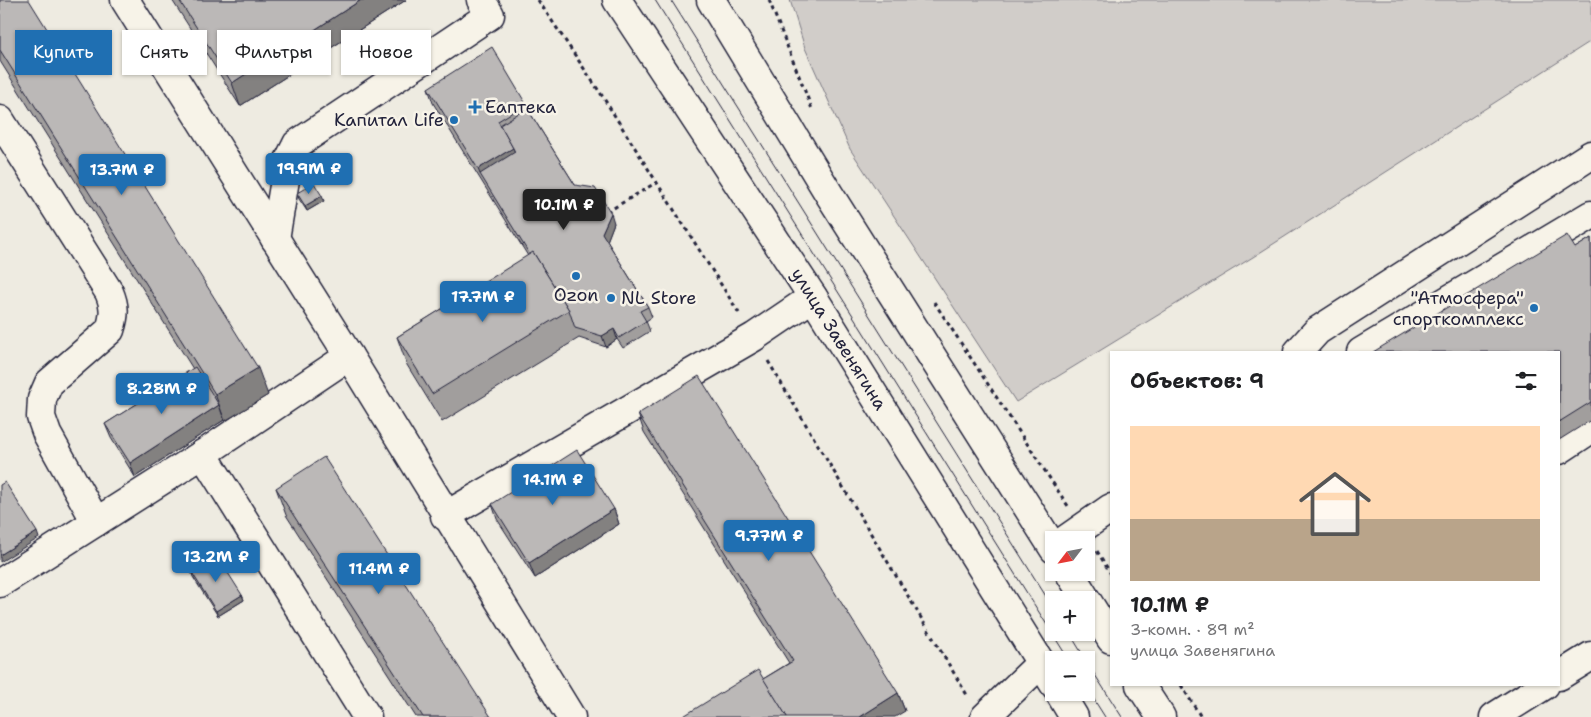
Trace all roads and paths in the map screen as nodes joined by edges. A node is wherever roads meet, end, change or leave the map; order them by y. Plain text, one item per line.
1 (125, 0) edge
2 (481, 0) edge
3 (617, 0) edge
4 (711, 0) edge
5 (770, 0) edge
6 (814, 114) dead end
7 (0, 120) edge
8 (1591, 155) edge
9 (657, 182) dead end
10 (607, 212) edge
11 (1591, 214) edge
12 (275, 239) junction
13 (813, 297) junction
14 (930, 297) dead end
15 (1299, 351) edge
16 (1363, 351) edge
17 (349, 356) junction
18 (1591, 429) edge
19 (1560, 449) edge
20 (202, 454) junction
21 (1110, 509) edge
22 (445, 516) junction
23 (96, 522) junction
24 (1072, 531) edge
25 (1078, 531) edge
26 (1045, 534) edge
27 (1095, 557) edge
28 (1110, 573) edge
29 (1075, 581) edge
30 (0, 583) edge
31 (1110, 637) edge
32 (1591, 656) edge
33 (1045, 668) edge
34 (1045, 675) edge
35 (1560, 675) edge
36 (1141, 686) edge
37 (1182, 686) edge
38 (1543, 686) edge
39 (1064, 701) edge
40 (367, 717) edge
41 (571, 717) edge
42 (985, 717) edge
43 (1074, 717) edge
44 (1161, 717) edge
45 (1201, 717) edge
46 (1494, 717) edge

1 - 12 main road
2 - 12 main road
3 - 13 main road, улица Завенягина
4 - 26 main road
5 - 6 path
7 - 23 main road
8 - 15 main road
9 - 10 path
11 - 16 main road
12 - 17 main road
13 - 22 main road
13 - 33 main road, улица Завенягина
14 - 24 path
17 - 20 main road
17 - 22 main road
18 - 19 main road
20 - 23 main road
20 - 40 main road
21 - 25 main road
22 - 41 main road
23 - 30 main road
27 - 28 path
29 - 31 main road
32 - 35 main road
34 - 42 main road
36 - 44 main road
37 - 45 path
38 - 46 main road
39 - 43 main road

